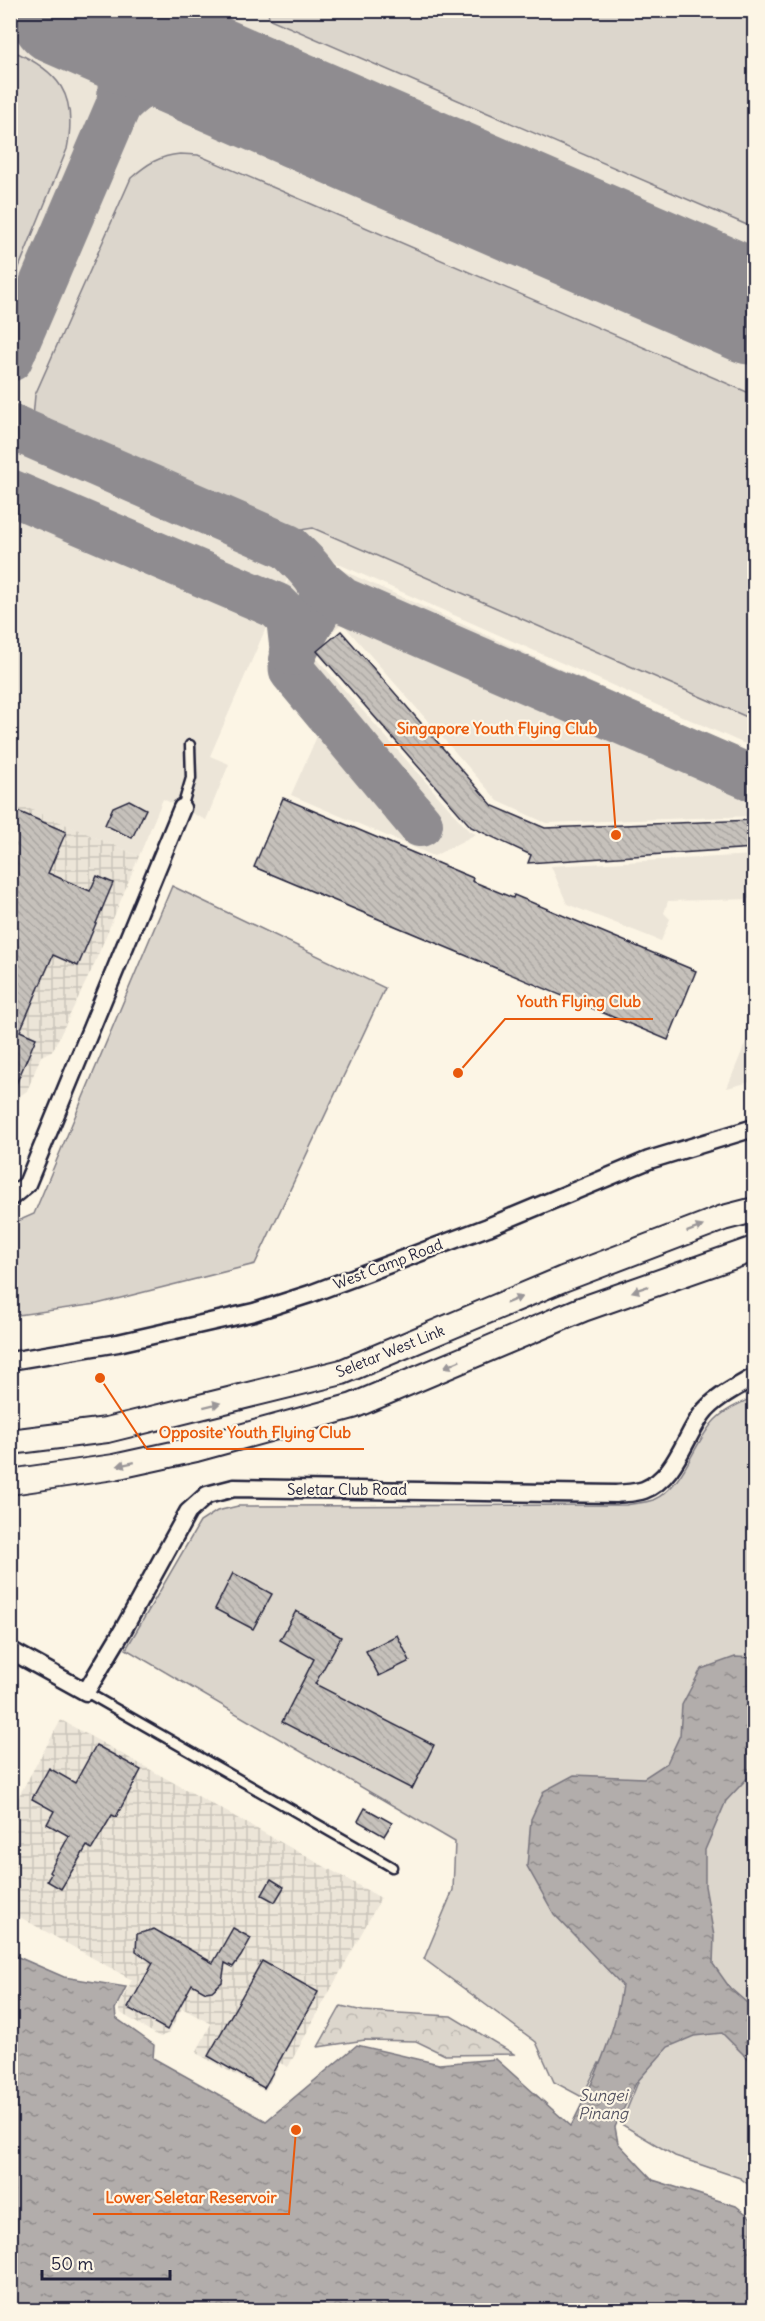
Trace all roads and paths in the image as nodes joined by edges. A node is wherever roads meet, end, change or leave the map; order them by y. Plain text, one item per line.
1 (190, 745) dead end
2 (182, 808) joint
3 (754, 1128) edge
4 (10, 1197) edge
5 (754, 1210) edge
6 (754, 1249) edge
7 (583, 1309) junction
8 (460, 1323) junction
9 (10, 1361) edge
10 (754, 1377) edge
11 (10, 1442) edge
12 (10, 1482) edge
13 (11, 1652) edge
14 (86, 1692) junction
15 (392, 1867) dead end

1 - 2 lane
2 - 4 street
3 - 9 street, West Camp Road
8 -> 5 main road, Seletar West Link
6 -> 7 main road
7 - 8 main road
7 -> 12 main road
11 -> 8 main road, Seletar West Link
10 - 14 street, Seletar Club Road
13 - 14 street
14 - 15 lane

